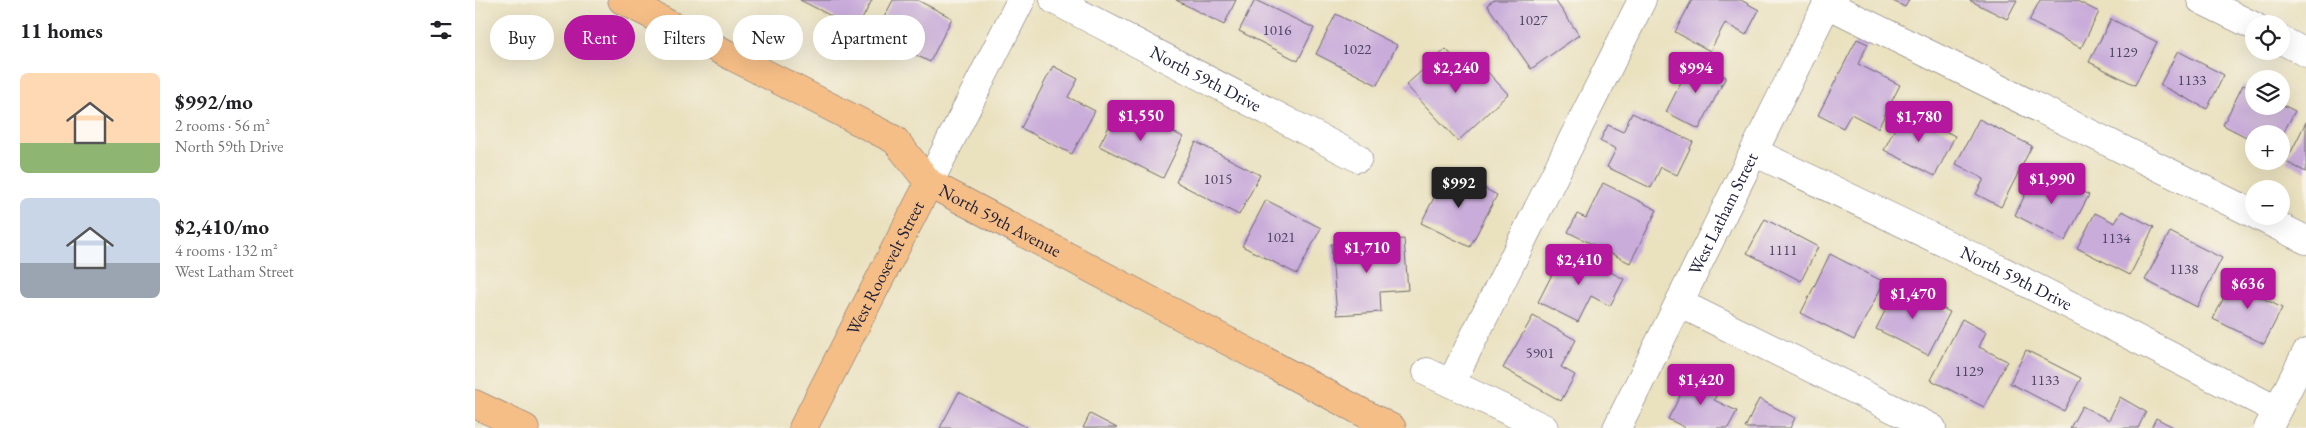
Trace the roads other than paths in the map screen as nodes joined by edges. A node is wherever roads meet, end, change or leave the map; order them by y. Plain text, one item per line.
1 (622, 0) edge
2 (1021, 0) edge
3 (1053, 0) edge
4 (1642, 0) edge
5 (2201, 0) edge
6 (1828, 2) edge
7 (2245, 22) edge
8 (2290, 44) edge
9 (2306, 52) edge
10 (1754, 152) junction
11 (1358, 158) dead end
12 (929, 183) junction
13 (2245, 210) edge
14 (2275, 225) edge
15 (2306, 240) edge
16 (1679, 303) junction
17 (2306, 353) edge
18 (475, 404) edge
19 (475, 415) edge
20 (2273, 419) edge
21 (497, 428) edge
22 (525, 428) edge
23 (803, 428) edge
24 (1392, 428) edge
25 (1543, 428) edge
26 (1617, 428) edge
27 (1932, 428) edge

1 - 12 main road, North 59th Avenue
2 - 12 street, West Roosevelt Street
3 - 11 street, North 59th Drive
4 - 25 street
5 - 7 street
6 - 10 street, West Latham Street
6 - 13 street
8 - 9 street
10 - 16 street, West Latham Street
10 - 20 street, North 59th Drive
12 - 23 main road, West Roosevelt Street
12 - 24 main road, North 59th Avenue
14 - 15 street
16 - 26 street, West Latham Street
16 - 27 street
17 - 20 street
18 - 22 main road
19 - 21 main road

